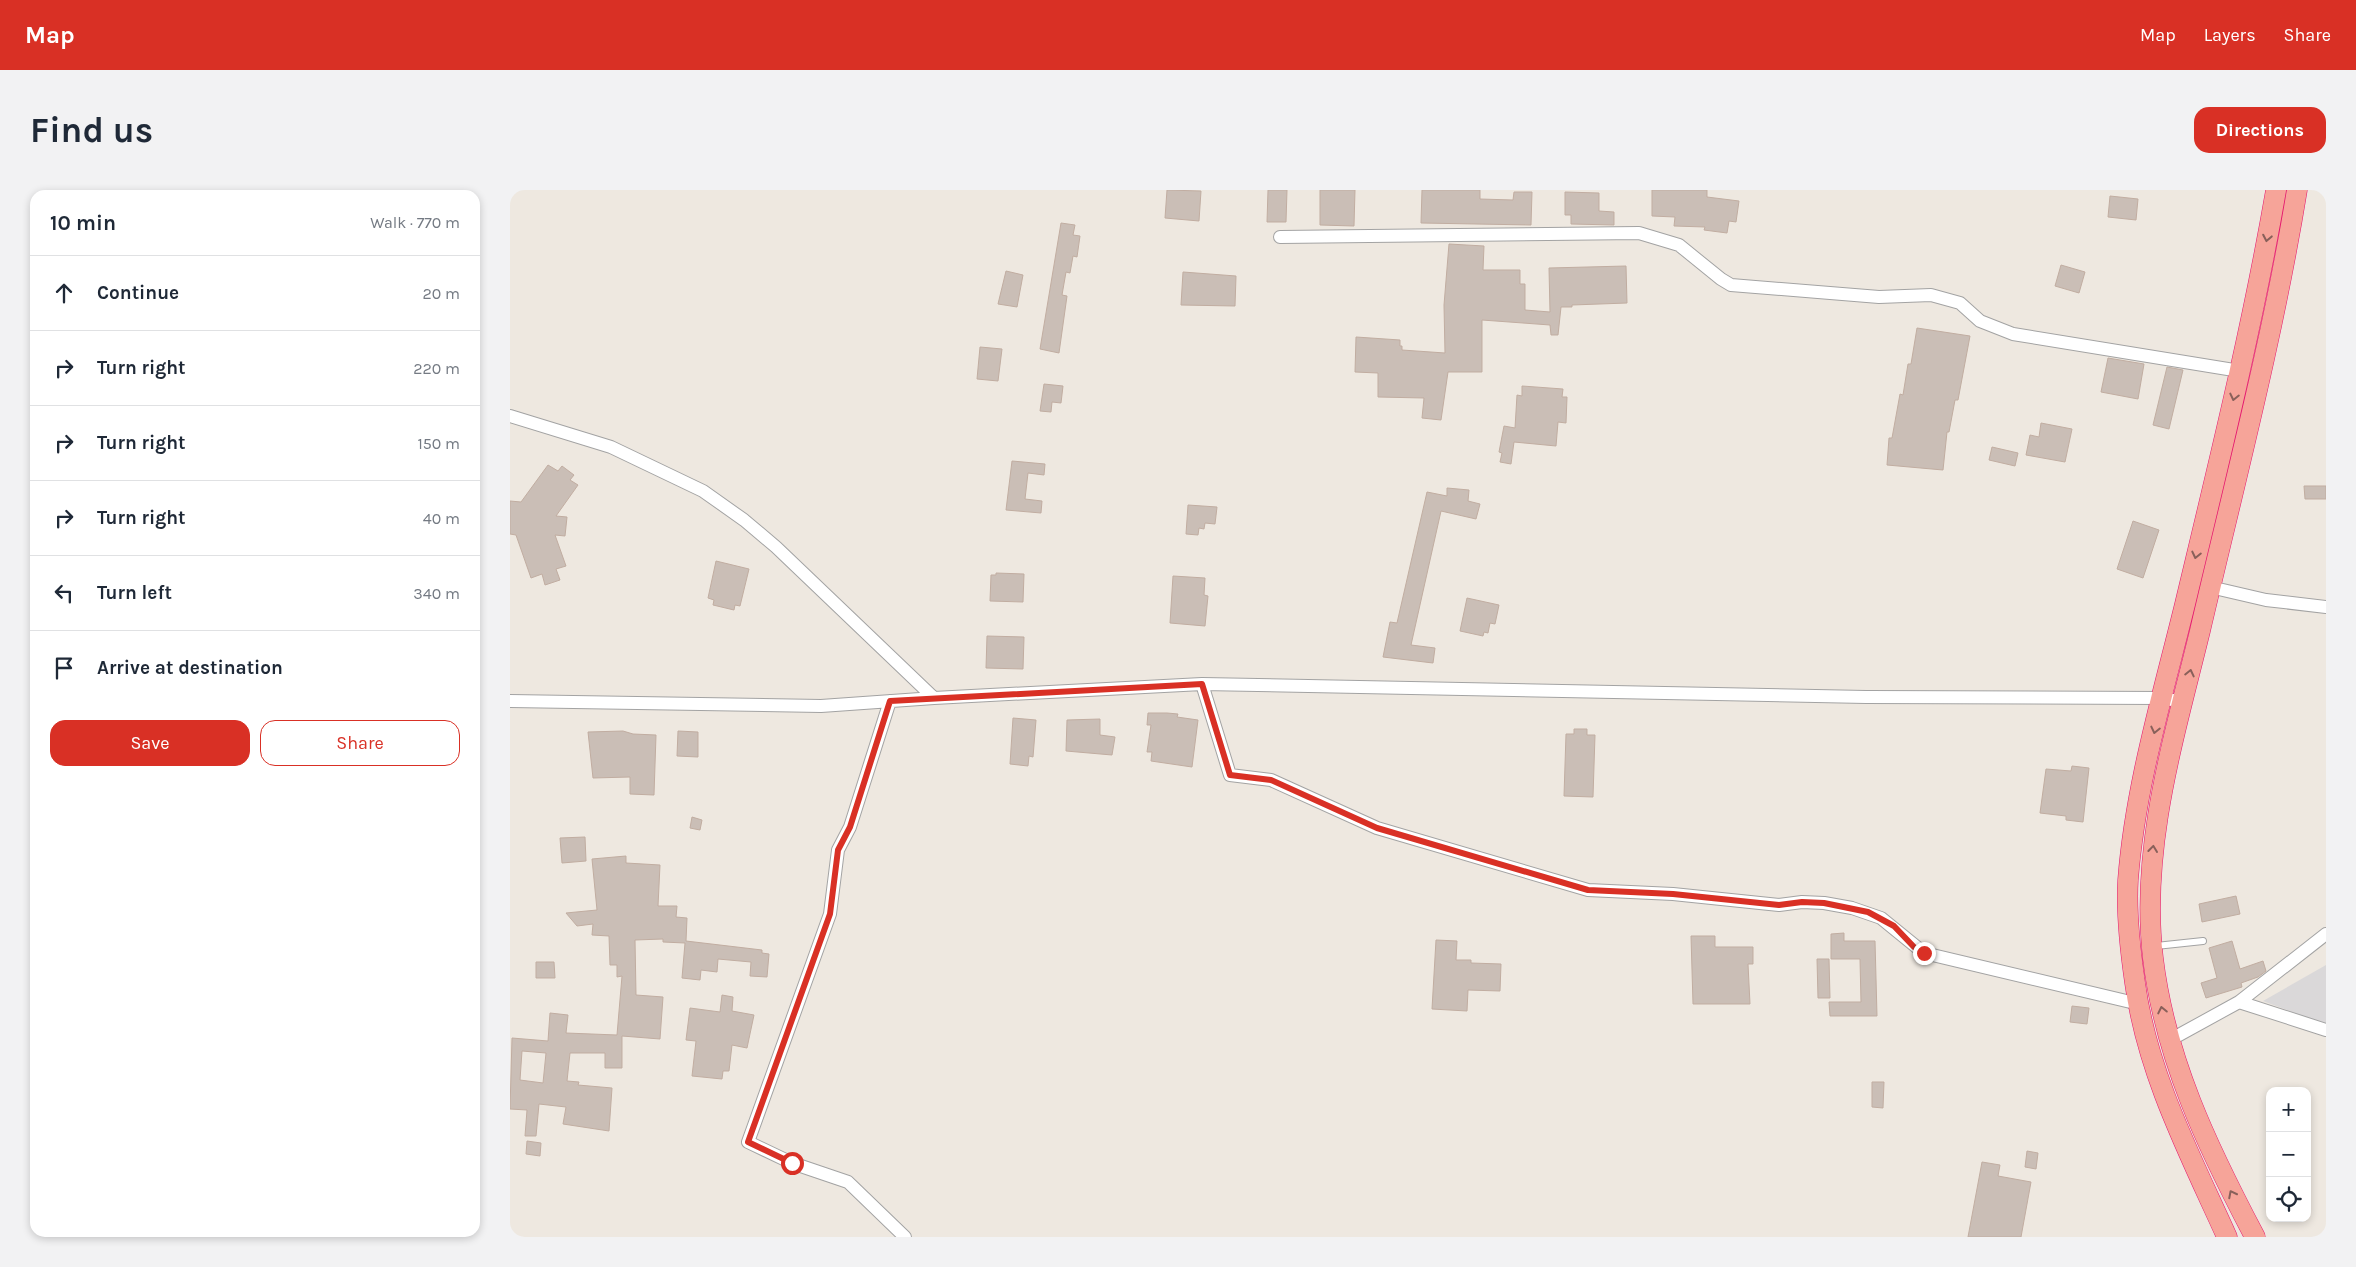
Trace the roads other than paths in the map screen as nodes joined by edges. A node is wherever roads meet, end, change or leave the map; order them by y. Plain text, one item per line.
1 (2276, 190) edge
2 (2297, 190) edge
3 (1280, 237) dead end
4 (2240, 371) junction
5 (510, 416) edge
6 (2210, 587) junction
7 (2326, 607) edge
8 (1202, 684) junction
9 (934, 698) junction
10 (2162, 698) junction
11 (510, 701) edge
12 (890, 701) junction
13 (2183, 702) junction
14 (2326, 934) edge
15 (2203, 941) dead end
16 (2152, 946) junction
17 (2240, 1002) junction
18 (2139, 1004) junction
19 (2326, 1030) edge
20 (2168, 1041) junction
21 (905, 1237) edge
22 (2227, 1237) edge
23 (2255, 1237) edge

1 -> 4 highway
2 - 6 highway
3 - 4 street
4 -> 10 highway
5 - 9 street
6 - 7 street
13 -> 6 highway
8 - 9 street
8 - 10 street
8 - 18 street
9 - 12 street
10 - 13 street
10 -> 18 highway
11 - 12 street
12 - 21 street
16 -> 13 highway
14 - 17 street
15 - 16 lane
20 -> 16 highway
17 - 19 street
17 - 20 street
18 - 22 highway
23 -> 20 highway

